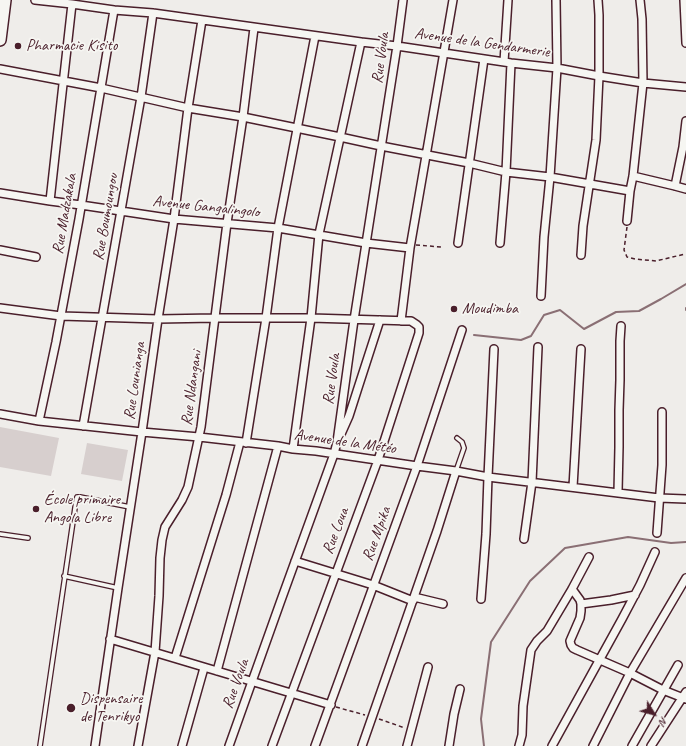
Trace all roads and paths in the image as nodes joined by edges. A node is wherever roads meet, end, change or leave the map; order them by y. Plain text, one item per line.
1 (5, 0) edge
2 (35, 0) edge
3 (403, 0) edge
4 (453, 0) edge
5 (508, 0) edge
6 (556, 0) edge
7 (598, 0) edge
8 (640, 0) edge
9 (684, 0) edge
10 (72, 4) junction
11 (114, 10) junction
12 (153, 13) junction
13 (202, 20) junction
14 (254, 28) junction
15 (315, 36) junction
16 (0, 39) edge
17 (361, 42) junction
18 (686, 43) edge
19 (397, 46) junction
20 (444, 53) junction
21 (484, 59) junction
22 (508, 63) junction
23 (557, 68) junction
24 (0, 69) edge
25 (599, 76) junction
26 (63, 81) junction
27 (643, 83) junction
28 (686, 87) edge
29 (101, 88) junction
30 (141, 97) junction
31 (188, 108) junction
32 (244, 117) junction
33 (686, 121) edge
34 (297, 128) junction
35 (340, 136) junction
36 (381, 146) junction
37 (426, 155) junction
38 (469, 163) junction
39 (506, 172) junction
40 (633, 176) junction
41 (550, 177) junction
42 (590, 184) junction
43 (675, 186) junction
44 (686, 189) edge
45 (630, 191) junction
46 (0, 193) edge
47 (50, 201) junction
48 (81, 205) junction
49 (121, 211) junction
50 (174, 218) junction
51 (627, 221) joint
52 (228, 223) junction
53 (278, 228) junction
54 (319, 234) junction
55 (366, 243) junction
56 (458, 243) dead end
57 (500, 243) dead end
58 (410, 246) junction
59 (441, 247) dead end
60 (0, 250) edge
61 (686, 254) edge
62 (581, 255) dead end
63 (36, 257) dead end
64 (541, 296) dead end
65 (0, 308) edge
66 (61, 316) junction
67 (102, 318) junction
68 (215, 318) junction
69 (266, 318) junction
70 (310, 318) junction
71 (158, 319) junction
72 (354, 320) junction
73 (380, 320) junction
74 (401, 321) junction
75 (621, 326) dead end
76 (462, 330) dead end
77 (538, 346) dead end
78 (494, 349) dead end
79 (581, 349) dead end
80 (662, 412) dead end
81 (0, 414) edge
82 (39, 421) junction
83 (83, 426) junction
84 (142, 432) junction
85 (199, 437) junction
86 (457, 438) dead end
87 (243, 442) junction
88 (338, 442) junction
89 (278, 446) junction
90 (293, 449) junction
91 (334, 454) junction
92 (378, 460) junction
93 (417, 466) junction
94 (456, 471) junction
95 (488, 477) junction
96 (532, 482) junction
97 (573, 487) junction
98 (618, 492) junction
99 (659, 498) junction
100 (686, 499) edge
101 (130, 507) junction
102 (657, 533) dead end
103 (0, 534) edge
104 (28, 538) dead end
105 (524, 539) dead end
106 (655, 552) dead end
107 (589, 557) dead end
108 (295, 561) junction
109 (335, 574) junction
110 (64, 576) junction
111 (686, 578) edge
112 (373, 585) junction
113 (118, 588) junction
114 (572, 590) junction
115 (635, 595) junction
116 (413, 599) junction
117 (481, 599) dead end
118 (443, 604) dead end
119 (581, 604) junction
120 (110, 639) junction
121 (155, 652) junction
122 (175, 658) junction
123 (599, 660) junction
124 (678, 665) dead end
125 (428, 667) dead end
126 (204, 668) junction
127 (217, 672) junction
128 (630, 673) junction
129 (252, 681) junction
130 (460, 689) dead end
131 (663, 690) junction
132 (292, 693) junction
133 (685, 696) edge
134 (331, 705) junction
135 (554, 745) edge
136 (40, 746) edge
137 (95, 746) edge
138 (138, 746) edge
139 (182, 746) edge
140 (229, 746) edge
141 (272, 746) edge
142 (316, 746) edge
143 (362, 746) edge
144 (407, 746) edge
145 (449, 746) edge
146 (519, 746) edge
147 (593, 746) edge
148 (632, 746) edge
149 (651, 746) edge

1 - 16 main road
2 - 10 street, Avenue de la Gendarmerie
3 - 19 street, Rue Voula
4 - 20 street
5 - 22 street
6 - 23 street
7 - 25 street
8 - 27 street
9 - 18 street
10 - 11 street, Avenue de la Gendarmerie
10 - 26 street
11 - 12 street, Avenue de la Gendarmerie
11 - 29 street, Rue Madzakala
12 - 13 street, Avenue de la Gendarmerie
12 - 30 street, Rue Boumoungou
13 - 14 street, Avenue de la Gendarmerie
13 - 31 street, Rue Lounianga
14 - 15 street, Avenue de la Gendarmerie
14 - 32 street, Rue Ndangani
15 - 17 street, Avenue de la Gendarmerie
15 - 34 street
17 - 19 street, Avenue de la Gendarmerie
17 - 35 street
19 - 20 street, Avenue de la Gendarmerie
19 - 36 street, Rue Voula
20 - 21 street, Avenue de la Gendarmerie
20 - 37 street
21 - 22 street, Avenue de la Gendarmerie
21 - 38 street
22 - 23 street, Avenue de la Gendarmerie
22 - 39 street
23 - 25 street, Avenue de la Gendarmerie
23 - 41 street
24 - 26 street
25 - 27 street, Avenue de la Gendarmerie
25 - 42 street
26 - 29 street
26 - 47 street
27 - 28 street, Avenue de la Gendarmerie
27 - 40 street
29 - 30 street
29 - 48 street, Rue Madzakala
30 - 31 street
30 - 49 street, Rue Boumoungou
31 - 32 street
31 - 50 street, Rue Lounianga
32 - 34 street
32 - 52 street, Rue Ndangani
33 - 43 street
34 - 35 street
34 - 53 street
35 - 36 street
35 - 54 street
36 - 37 street
36 - 55 street, Rue Voula
37 - 38 street
37 - 58 street
38 - 39 street
38 - 56 street
39 - 41 street
39 - 57 street
40 - 43 street
40 - 45 street
41 - 42 street
41 - 64 street
42 - 45 street
42 - 62 street
43 - 44 street
45 - 51 street
46 - 47 street, Avenue Gangalingolo
47 - 48 street, Avenue Gangalingolo
48 - 49 street, Avenue Gangalingolo
48 - 66 street, Rue Madzakala
49 - 50 street, Avenue Gangalingolo
49 - 67 street, Rue Boumoungou
50 - 52 street, Avenue Gangalingolo
50 - 71 street, Rue Lounianga
51 - 61 path
52 - 53 street, Avenue Gangalingolo
52 - 68 street, Rue Ndangani
53 - 54 street, Avenue Gangalingolo
53 - 69 street
54 - 55 street, Avenue Gangalingolo
54 - 70 street
55 - 58 street, Avenue Gangalingolo
55 - 72 street, Rue Voula
58 - 59 path
58 - 74 street
60 - 63 street
65 - 66 street
66 - 67 street
66 - 82 street, Rue Madzakala
67 - 71 street
67 - 83 street, Rue Boumoungou
68 - 69 street
68 - 71 street
68 - 85 street, Rue Ndangani
69 - 70 street
69 - 87 street
70 - 72 street
70 - 90 street
71 - 84 street, Rue Lounianga
72 - 73 street
72 - 88 street, Rue Voula
73 - 74 street
73 - 88 street
74 - 92 street, Rue Loua
75 - 98 street
76 - 93 street, Rue Mpika
77 - 96 street
78 - 95 street
79 - 97 street
80 - 99 street
81 - 82 street, Avenue de la Météo
82 - 83 street, Avenue de la Météo
83 - 84 street, Avenue de la Météo
84 - 85 street, Avenue de la Météo
84 - 101 street, Rue Lounianga
85 - 87 street, Avenue de la Météo
85 - 121 street, Rue Ndangani
86 - 94 lane
87 - 89 street, Avenue de la Météo
87 - 122 street
88 - 91 street, Rue Voula
89 - 90 street, Avenue de la Météo
89 - 127 street
90 - 91 street, Avenue de la Météo
91 - 92 street, Avenue de la Météo
91 - 108 street, Rue Voula
92 - 93 street, Avenue de la Météo
92 - 109 street, Rue Loua
93 - 94 street, Avenue de la Météo
93 - 112 street, Rue Mpika
94 - 95 street, Avenue de la Météo
94 - 116 street
95 - 96 street, Avenue de la Météo
95 - 117 street
96 - 97 street, Avenue de la Météo
96 - 105 street
97 - 98 street, Avenue de la Météo
98 - 99 street, Avenue de la Météo
99 - 100 street, Avenue de la Météo
99 - 102 street
101 - 110 lane
101 - 113 street, Rue Lounianga
103 - 104 lane
106 - 115 street
107 - 114 street
108 - 109 street
108 - 129 street, Rue Voula
109 - 112 street
109 - 132 street, Rue Loua
110 - 113 lane
110 - 136 lane
111 - 128 street
112 - 116 street
112 - 134 street, Rue Mpika
113 - 120 street, Rue Lounianga
114 - 119 street
114 - 146 street
115 - 119 street
115 - 123 street
116 - 118 street
116 - 143 street
119 - 123 street
120 - 121 street
120 - 137 street, Rue Lounianga
121 - 122 street
121 - 138 street, Rue Ndangani
122 - 126 street
123 - 128 street
123 - 135 street
124 - 131 street
125 - 144 street
126 - 127 street
126 - 139 street
127 - 129 street
128 - 131 street
128 - 147 street
129 - 132 street
129 - 140 street, Rue Voula
130 - 145 street
131 - 133 street
131 - 148 street
132 - 134 street
132 - 141 street, Rue Loua
133 - 149 street
134 - 142 street, Rue Mpika

